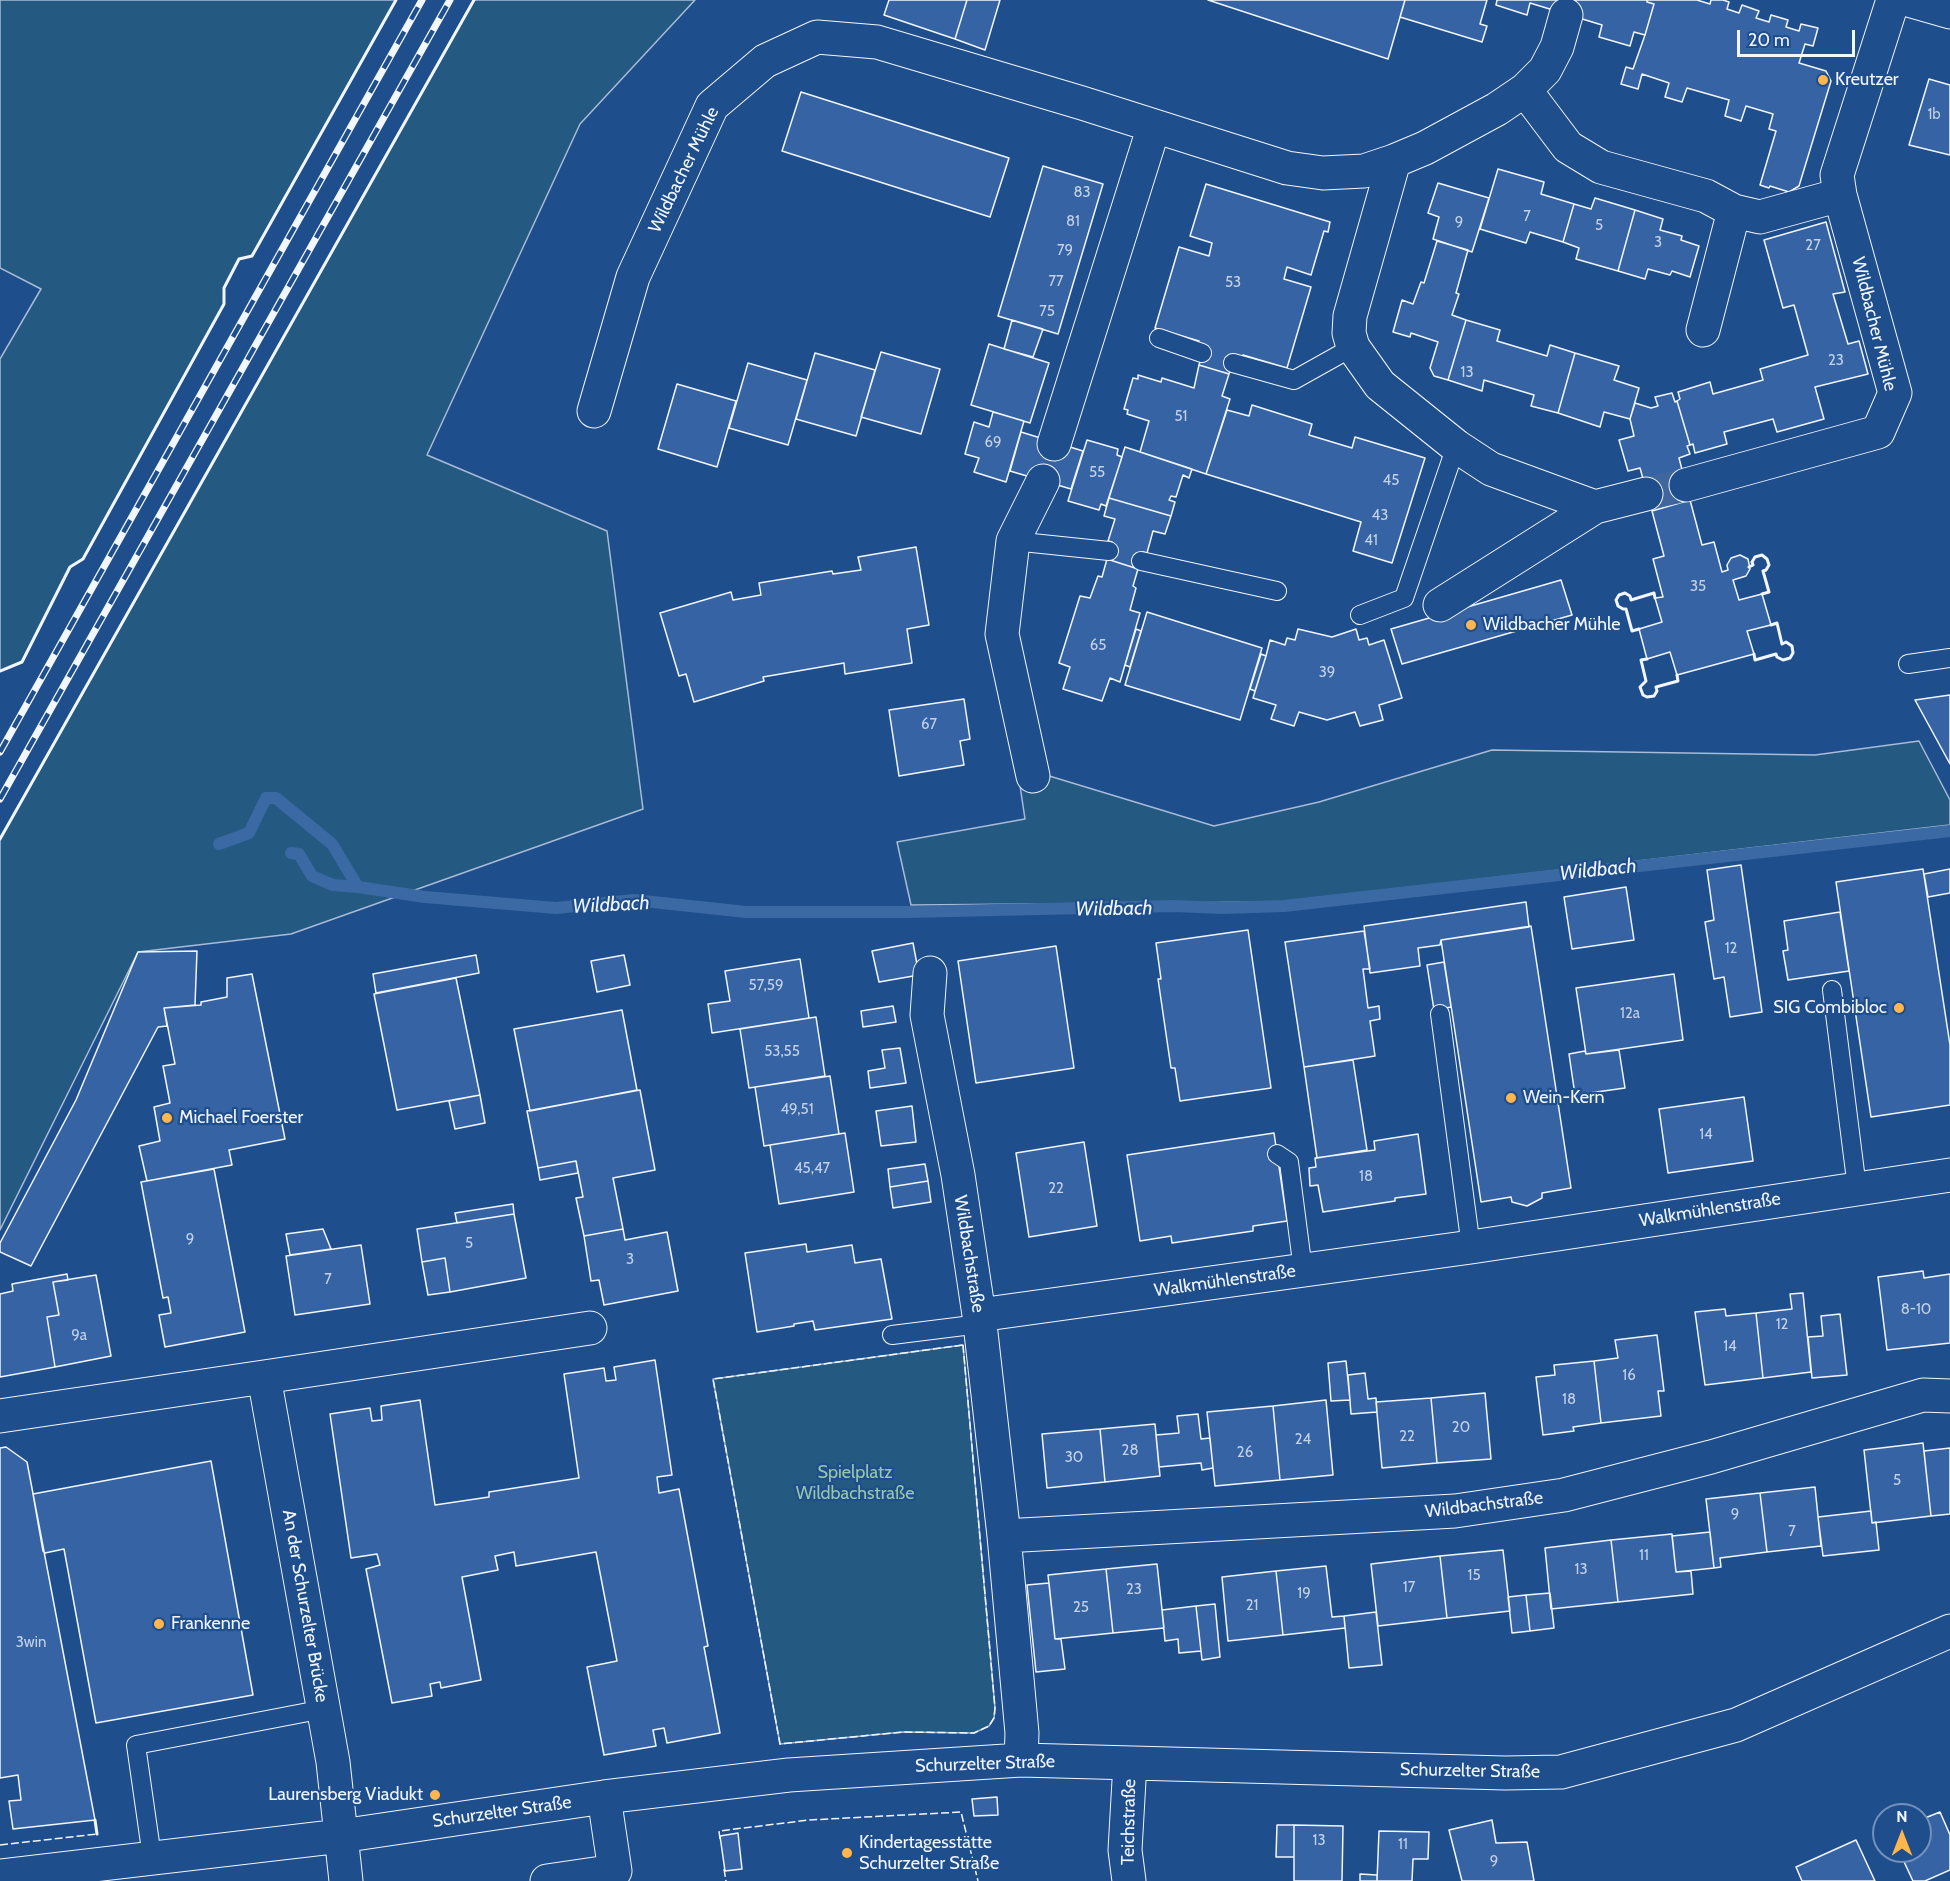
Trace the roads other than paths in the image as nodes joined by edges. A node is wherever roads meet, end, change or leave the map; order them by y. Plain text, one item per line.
1 (1893, 0) edge
2 (1908, 0) edge
3 (1950, 12) edge
4 (1566, 15) dead end
5 (1526, 90) junction
6 (1154, 126) junction
7 (1394, 161) junction
8 (1840, 195) junction
9 (1734, 211) junction
10 (1703, 330) dead end
11 (1159, 338) dead end
12 (1353, 347) junction
13 (1202, 353) dead end
14 (1233, 363) dead end
15 (594, 411) dead end
16 (1054, 444) dead end
17 (1456, 446) junction
18 (1043, 481) dead end
19 (1686, 485) tunnel mouth
20 (1646, 494) tunnel mouth
21 (1595, 507) junction
22 (1013, 541) junction
23 (1109, 551) dead end
24 (1141, 561) dead end
25 (1277, 591) dead end
26 (1440, 605) dead end
27 (1360, 615) dead end
28 (1950, 658) edge
29 (1908, 664) dead end
30 (1033, 776) dead end
31 (930, 973) dead end
32 (1832, 990) dead end
33 (1440, 1014) dead end
34 (1277, 1154) dead end
35 (1950, 1175) edge
36 (1857, 1188) junction
37 (1471, 1247) junction
38 (1303, 1270) junction
39 (979, 1319) junction
40 (590, 1328) dead end
41 (892, 1335) dead end
42 (264, 1377) junction
43 (1950, 1396) edge
44 (0, 1416) edge
45 (1005, 1536) junction
46 (1950, 1631) edge
47 (324, 1709) junction
48 (1021, 1760) junction
49 (1130, 1763) junction
50 (604, 1797) junction
51 (341, 1836) junction
52 (152, 1857) junction
53 (56, 1875) edge
54 (0, 1876) edge
55 (621, 1876) edge
56 (346, 1881) edge
57 (547, 1881) edge
58 (1129, 1881) edge

1 - 8 street, Wildbacher Mühle
2 - 3 street
4 - 5 street, Wildbacher Mühle
5 - 7 street, Wildbacher Mühle
5 - 9 street
6 - 7 street, Wildbacher Mühle
6 - 15 street, Wildbacher Mühle
6 - 16 street
7 - 12 street
8 - 9 street
8 - 19 street, Wildbacher Mühle
9 - 10 street
11 - 13 lane
12 - 14 lane
12 - 17 street
17 - 21 street
17 - 27 lane
18 - 22 street
20 - 21 street
21 - 26 street
22 - 23 lane
22 - 30 street
24 - 25 lane
28 - 29 lane
31 - 39 street, Wildbachstraße
32 - 36 lane
33 - 37 lane
34 - 38 lane
35 - 36 street, Walkmühlenstraße
36 - 37 street, Walkmühlenstraße
37 - 38 street, Walkmühlenstraße
38 - 39 street, Walkmühlenstraße
39 - 41 lane
39 - 45 street, Wildbachstraße
40 - 42 street
42 - 44 street
42 - 47 street, An der Schurzelter Brücke
43 - 45 street, Wildbachstraße
45 - 48 street, Wildbachstraße
46 - 49 street, Schurzelter Straße
47 - 51 street, An der Schurzelter Brücke
47 - 52 lane
48 - 49 street, Schurzelter Straße
48 - 50 street, Schurzelter Straße
49 - 58 street, Teichstraße
50 - 51 street, Schurzelter Straße
50 - 55 street
51 - 52 street, Schurzelter Straße
51 - 56 street, An der Schurzelter Brücke
52 - 53 street, Schurzelter Straße
53 - 54 street, Schurzelter Straße
55 - 57 street

